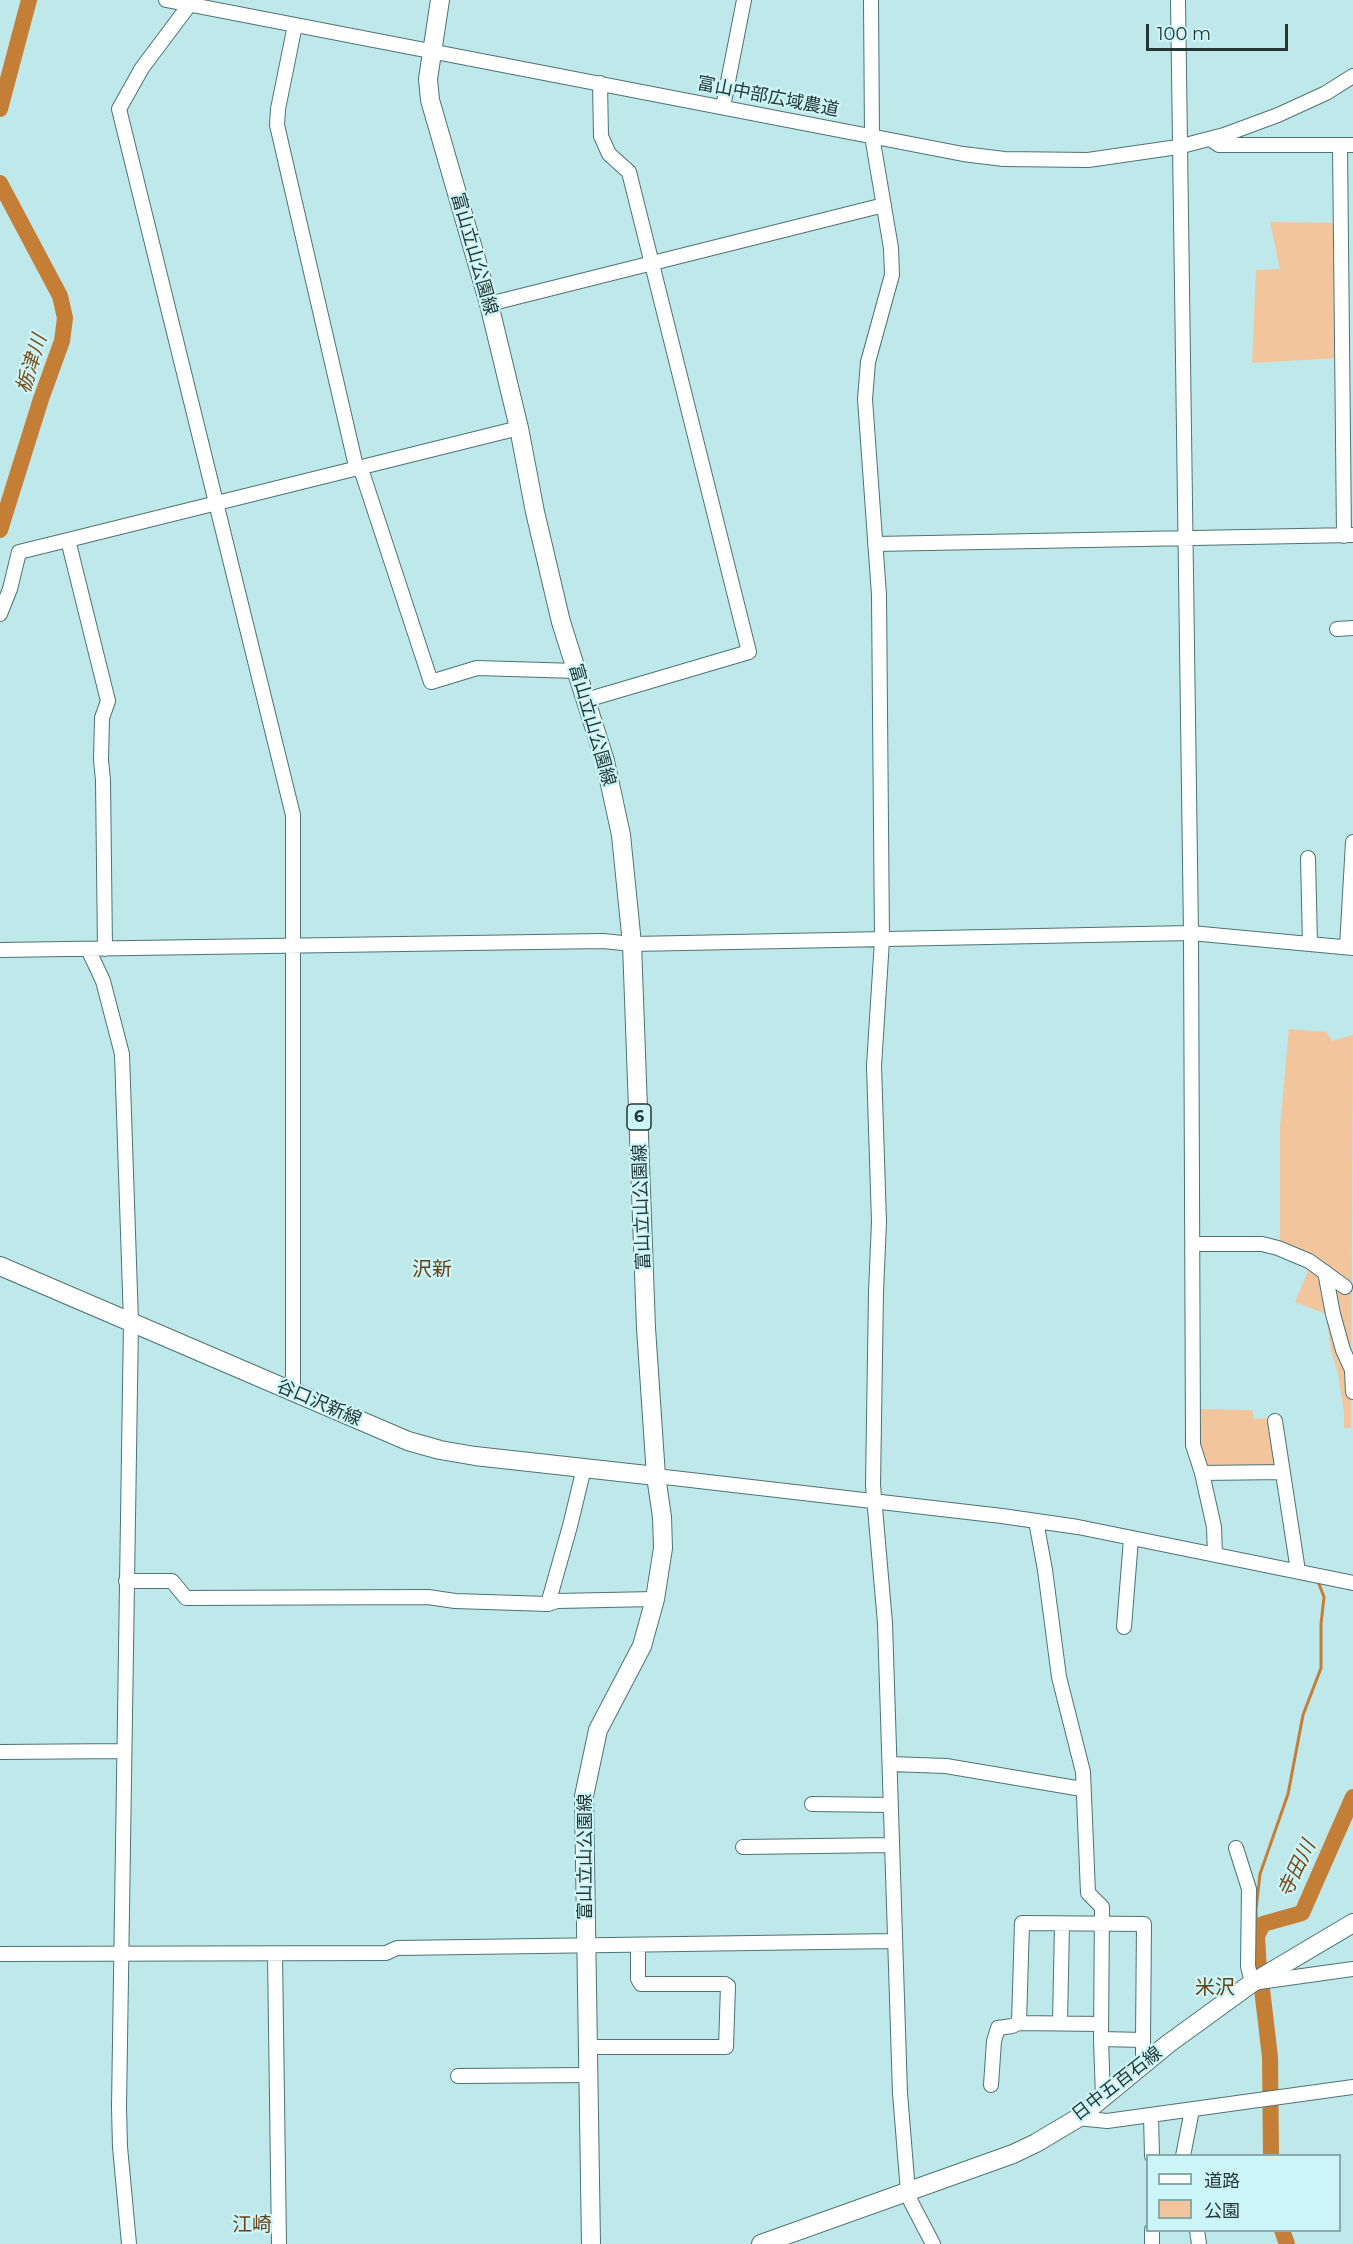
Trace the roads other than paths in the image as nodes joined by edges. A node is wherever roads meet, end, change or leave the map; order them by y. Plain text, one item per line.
1 (166, 0) edge
2 (440, 0) edge
3 (744, 0) edge
4 (871, 0) edge
5 (1178, 0) edge
6 (190, 4) junction
7 (295, 25) junction
8 (431, 50) junction
9 (1353, 76) edge
10 (600, 83) junction
11 (723, 107) junction
12 (872, 136) junction
13 (1210, 139) junction
14 (1346, 145) edge
15 (1178, 147) junction
16 (884, 205) junction
17 (652, 263) junction
18 (489, 303) junction
19 (519, 428) junction
20 (358, 467) junction
21 (217, 502) junction
22 (1349, 536) edge
23 (68, 540) junction
24 (1185, 540) junction
25 (875, 544) junction
26 (0, 614) edge
27 (1353, 628) edge
28 (1337, 629) dead end
29 (577, 671) junction
30 (586, 700) junction
31 (1353, 842) edge
32 (1308, 858) dead end
33 (1191, 933) junction
34 (882, 940) junction
35 (632, 944) junction
36 (1310, 944) junction
37 (294, 946) junction
38 (1350, 947) edge
39 (88, 949) junction
40 (105, 949) junction
41 (0, 950) edge
42 (1193, 1244) junction
43 (0, 1266) edge
44 (1324, 1272) junction
45 (1345, 1287) dead end
46 (131, 1322) junction
47 (293, 1391) junction
48 (1353, 1392) edge
49 (1275, 1421) dead end
50 (584, 1468) junction
51 (1283, 1472) junction
52 (1202, 1473) junction
53 (656, 1476) junction
54 (874, 1500) junction
55 (1036, 1521) junction
56 (1131, 1539) junction
57 (1215, 1555) junction
58 (1298, 1571) junction
59 (126, 1581) junction
60 (1353, 1583) edge
61 (655, 1599) junction
62 (548, 1604) junction
63 (1124, 1627) dead end
64 (124, 1751) junction
65 (0, 1752) edge
66 (890, 1764) junction
67 (1082, 1789) junction
68 (812, 1804) dead end
69 (891, 1805) junction
70 (892, 1845) junction
71 (743, 1847) dead end
72 (1236, 1848) dead end
73 (1353, 1923) edge
74 (1062, 1924) junction
75 (1101, 1924) junction
76 (895, 1941) junction
77 (638, 1945) junction
78 (587, 1946) junction
79 (121, 1953) junction
80 (0, 1954) edge
81 (275, 1954) junction
82 (1353, 1969) edge
83 (1252, 1983) junction
84 (1019, 2023) junction
85 (1060, 2023) junction
86 (1101, 2024) junction
87 (1101, 2039) junction
88 (1143, 2040) junction
89 (588, 2047) junction
90 (1143, 2064) junction
91 (589, 2075) junction
92 (458, 2076) dead end
93 (991, 2085) dead end
94 (1353, 2087) edge
95 (1103, 2098) junction
96 (1192, 2110) junction
97 (1151, 2115) junction
98 (1078, 2118) junction
99 (1152, 2154) edge
100 (1183, 2154) edge
101 (908, 2192) junction
102 (129, 2244) edge
103 (279, 2244) edge
104 (591, 2244) edge
105 (761, 2244) edge
106 (933, 2244) edge

1 - 6 street, 富山中部広域農道
2 - 8 main road, 富山立山公園線 / 6
3 - 11 street
4 - 12 street
5 - 15 street
6 - 7 street, 富山中部広域農道
6 - 21 street
7 - 8 street, 富山中部広域農道
7 - 20 street
8 - 10 street, 富山中部広域農道
8 - 18 main road, 富山立山公園線 / 6
9 - 13 street, 富山中部広域農道
10 - 11 street, 富山中部広域農道
10 - 17 street
11 - 12 street, 富山中部広域農道
12 - 15 street, 富山中部広域農道
12 - 16 street
13 - 14 street
13 - 15 street, 富山中部広域農道
14 - 22 street
15 - 24 street
16 - 17 street
16 - 25 street
17 - 18 street
17 - 30 street
18 - 19 main road, 富山立山公園線 / 6
19 - 20 street
19 - 29 main road, 富山立山公園線 / 6
20 - 21 street
20 - 29 street
21 - 23 street
21 - 37 street
22 - 24 street
23 - 26 street
23 - 40 street
24 - 25 street
24 - 33 street
25 - 34 street
27 - 28 street
29 - 30 main road, 富山立山公園線 / 6
30 - 35 main road, 富山立山公園線 / 6
31 - 38 street
32 - 36 street
33 - 34 street
33 - 36 street
33 - 42 street
34 - 35 street
34 - 54 street
35 - 37 street
35 - 53 main road, 富山立山公園線 / 6
36 - 38 street
37 - 40 street
37 - 47 street
39 - 40 street
39 - 41 street
39 - 46 street
42 - 44 street
42 - 52 street
43 - 46 main road, 谷口沢新線
44 - 45 street
44 - 48 street
46 - 47 main road, 谷口沢新線
46 - 59 street
47 - 50 main road, 谷口沢新線
49 - 51 street
50 - 53 main road, 谷口沢新線
50 - 62 street
51 - 52 street
51 - 58 street
52 - 57 street
53 - 54 street
53 - 61 main road, 富山立山公園線 / 6
54 - 55 street
54 - 66 street
55 - 56 street
55 - 67 street
56 - 57 street
56 - 63 street
57 - 58 street
58 - 60 street
59 - 62 street
59 - 64 street
61 - 62 street
61 - 78 main road, 富山立山公園線 / 6
64 - 65 street
64 - 79 street
66 - 67 street
66 - 69 street
67 - 75 street
68 - 69 street
69 - 70 street
70 - 71 street
70 - 76 street
72 - 83 street
73 - 83 main road, 日中五百石線
74 - 75 street
74 - 84 street
74 - 85 street
75 - 86 street
75 - 88 street
76 - 77 street
76 - 101 street
77 - 78 street
77 - 89 street
78 - 81 street
78 - 89 main road, 富山立山公園線 / 6
79 - 80 street
79 - 81 street
79 - 102 street
81 - 103 street
82 - 83 street
83 - 90 main road, 日中五百石線
84 - 85 street
84 - 93 street
85 - 86 street
86 - 87 street
87 - 88 street
87 - 95 street
88 - 90 street
89 - 91 main road, 富山立山公園線 / 6
90 - 95 main road, 日中五百石線
91 - 92 street
91 - 104 main road, 富山立山公園線 / 6
94 - 96 street
95 - 98 main road, 日中五百石線
96 - 97 street
96 - 100 street
97 - 98 street
97 - 99 street
98 - 101 main road, 日中五百石線
101 - 105 main road, 日中五百石線
101 - 106 street

